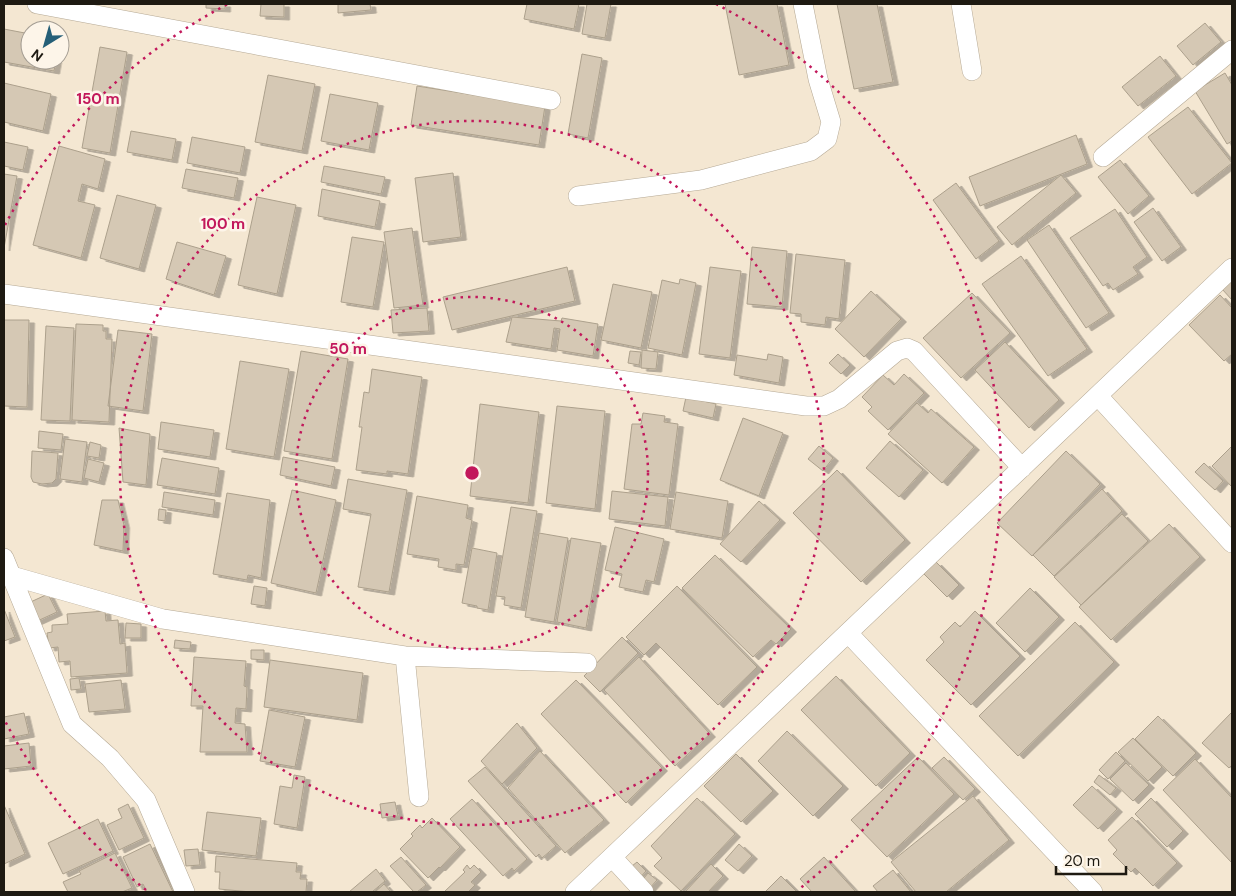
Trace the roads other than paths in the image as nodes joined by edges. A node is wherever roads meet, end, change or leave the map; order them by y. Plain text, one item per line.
1 (37, 4) edge
2 (803, 4) edge
3 (961, 4) edge
4 (1231, 54) edge
5 (972, 71) dead end
6 (551, 100) dead end
7 (1103, 157) dead end
8 (578, 196) dead end
9 (1232, 268) edge
10 (4, 294) edge
11 (1098, 396) junction
12 (1022, 468) junction
13 (1232, 543) edge
14 (4, 558) edge
15 (12, 576) junction
16 (848, 633) junction
17 (405, 656) junction
18 (587, 663) dead end
19 (419, 797) dead end
20 (612, 857) junction
21 (185, 892) edge
22 (575, 892) edge
23 (644, 892) edge
24 (1093, 892) edge

1 - 6 street
2 - 8 street
3 - 5 street
4 - 7 street
9 - 11 street
10 - 12 street
11 - 12 street
11 - 13 street
12 - 16 street
14 - 15 street
15 - 17 street
15 - 21 street
16 - 20 street
16 - 24 street
17 - 18 street
17 - 19 street
20 - 22 street
20 - 23 street

